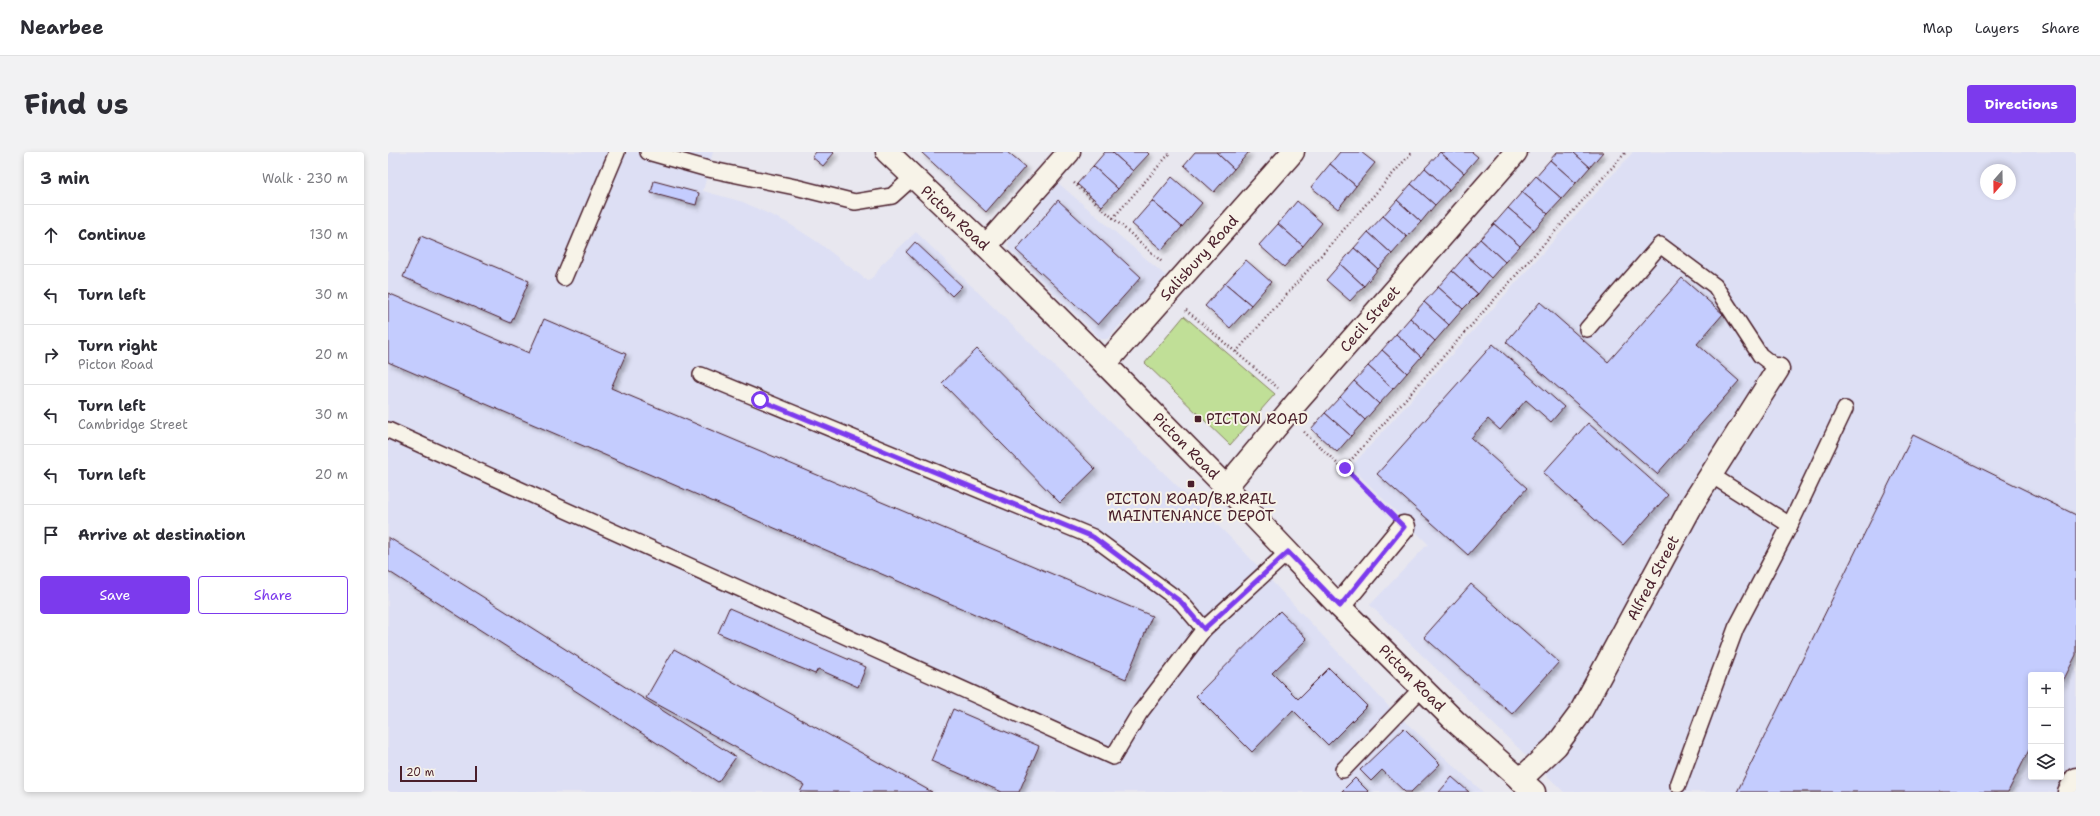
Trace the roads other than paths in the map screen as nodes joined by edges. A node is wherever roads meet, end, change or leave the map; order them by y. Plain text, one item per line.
1 (617, 152) edge
2 (648, 152) edge
3 (887, 152) edge
4 (1293, 152) edge
5 (1516, 152) edge
6 (1063, 160) edge
7 (912, 178) junction
8 (986, 246) junction
9 (564, 278) dead end
10 (1587, 329) dead end
11 (1105, 364) junction
12 (1778, 369) joint
13 (700, 375) dead end
14 (1845, 409) dead end
15 (388, 430) edge
16 (1711, 475) junction
17 (1226, 487) junction
18 (1790, 525) junction
19 (1404, 527) road end
20 (1288, 552) junction
21 (1340, 606) junction
22 (1204, 629) junction
23 (1422, 688) junction
24 (1342, 770) dead end
25 (2076, 779) edge
26 (1678, 785) dead end
27 (1527, 786) edge
28 (2069, 792) edge

1 - 9 lane
2 - 7 lane
3 - 7 street, Picton Road
4 - 11 street, Salisbury Road
5 - 17 street, Cecil Street
6 - 8 street
7 - 8 street, Picton Road
8 - 11 street, Picton Road
10 - 12 lane
11 - 17 street, Picton Road
12 - 16 street, Alfred Street
13 - 22 lane
14 - 18 lane
15 - 22 lane
16 - 18 lane
16 - 27 street, Alfred Street
17 - 20 street, Picton Road
18 - 26 lane
19 - 21 street
20 - 21 street, Picton Road
20 - 22 lane
21 - 23 street, Picton Road
23 - 24 lane
23 - 27 street, Picton Road
25 - 28 street

